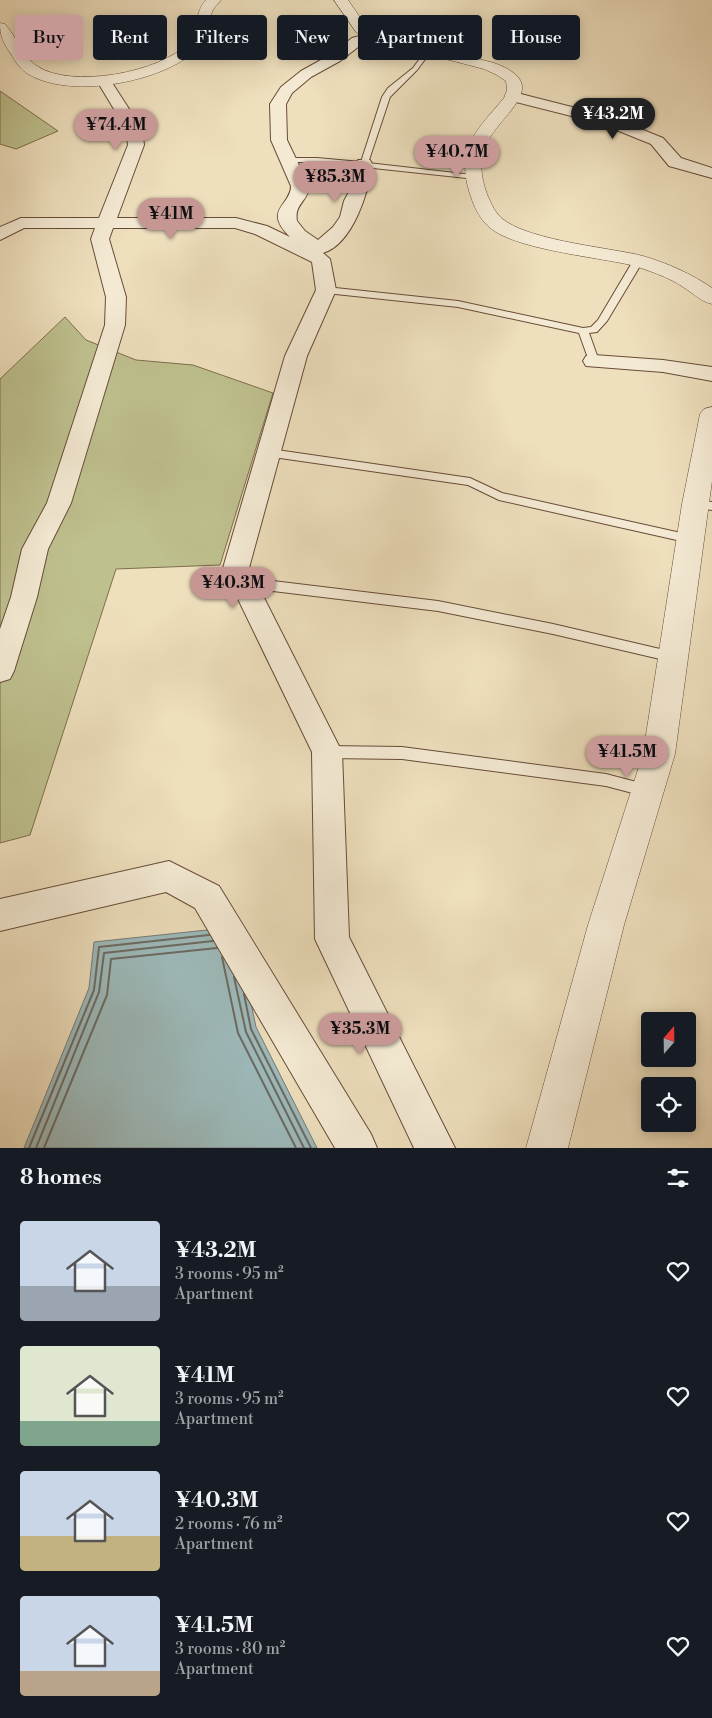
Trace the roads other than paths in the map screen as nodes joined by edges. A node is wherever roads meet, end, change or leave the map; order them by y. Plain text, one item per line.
1 (214, 0) edge
2 (341, 0) edge
3 (358, 23) edge
4 (0, 27) edge
5 (358, 42) edge
6 (422, 60) edge
7 (466, 60) edge
8 (104, 81) junction
9 (513, 97) junction
10 (288, 160) junction
11 (364, 164) junction
12 (712, 173) edge
13 (473, 177) junction
14 (105, 222) junction
15 (0, 234) edge
16 (321, 254) junction
17 (638, 261) junction
18 (326, 290) junction
19 (712, 298) edge
20 (583, 331) junction
21 (594, 361) joint
22 (712, 374) edge
23 (712, 414) edge
24 (270, 453) junction
25 (703, 505) edge
26 (690, 539) junction
27 (247, 590) junction
28 (673, 657) junction
29 (0, 671) edge
30 (327, 752) junction
31 (648, 791) junction
32 (0, 915) edge
33 (357, 1148) edge
34 (435, 1148) edge
35 (547, 1148) edge

1 - 8 street
2 - 3 street
4 - 8 street
5 - 10 street
6 - 11 lane
7 - 9 street
8 - 14 street
9 - 12 street
9 - 13 street
10 - 11 lane
10 - 16 street
11 - 13 lane
11 - 16 street
13 - 17 street
14 - 15 street
14 - 16 street
14 - 29 street
16 - 18 street
17 - 19 street
17 - 20 lane
18 - 20 lane
18 - 24 street
20 - 21 lane
21 - 22 street
23 - 25 street
24 - 26 lane
24 - 27 street
25 - 26 street
26 - 28 street
27 - 28 lane
27 - 30 street
28 - 31 street
30 - 31 lane
30 - 34 street
31 - 35 street
32 - 33 street

